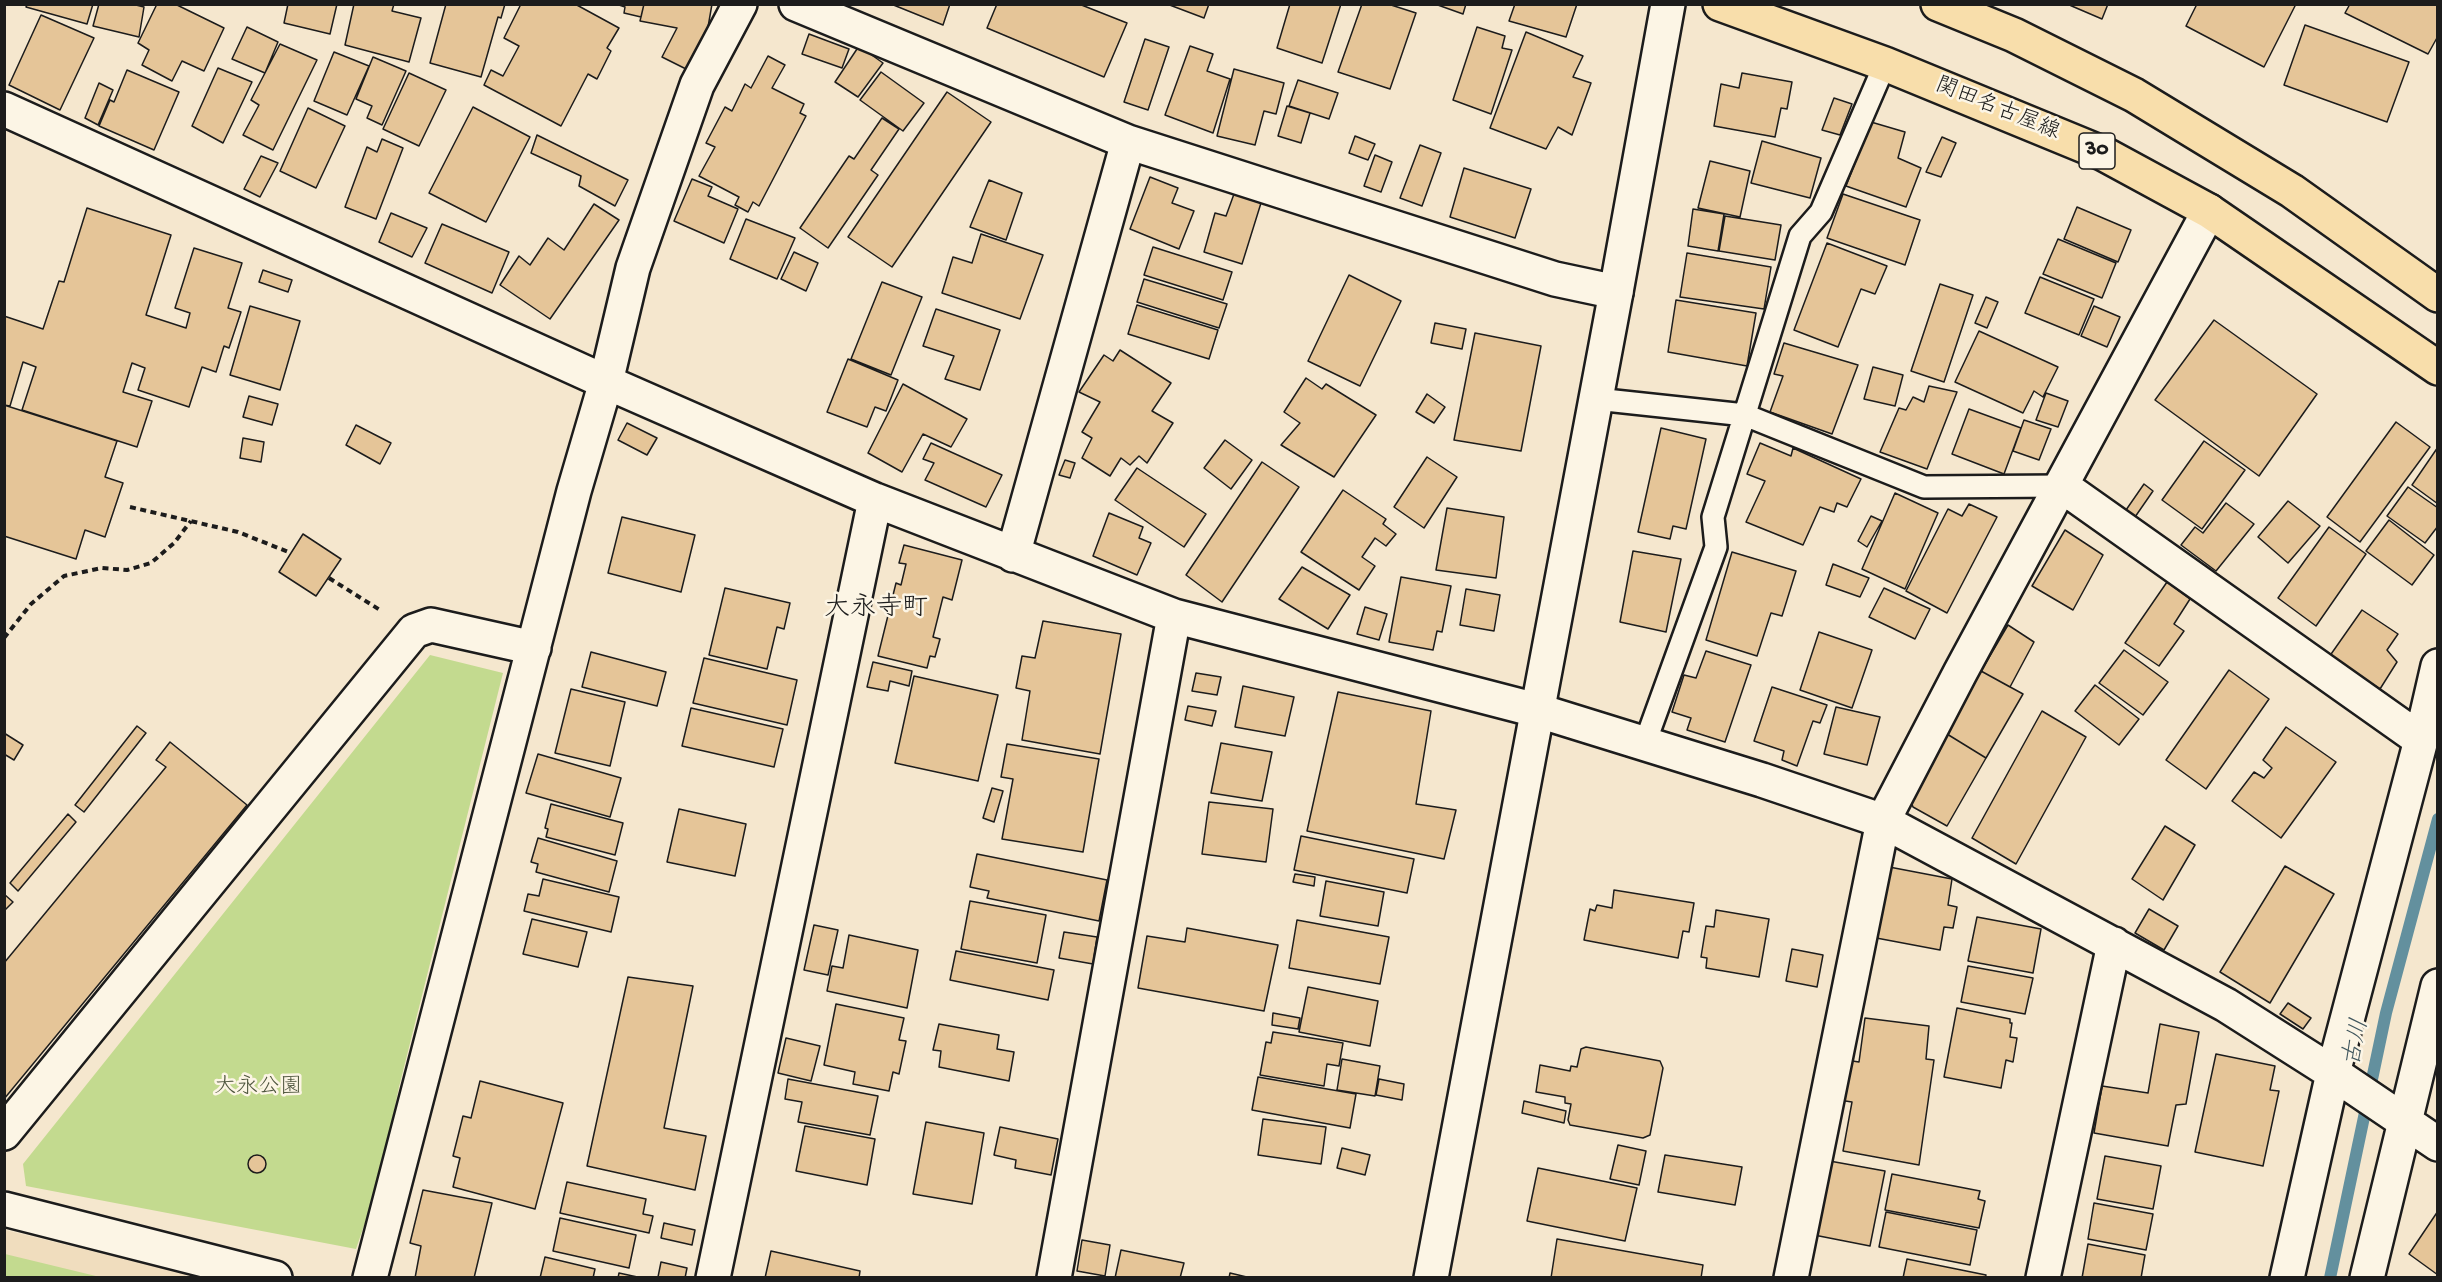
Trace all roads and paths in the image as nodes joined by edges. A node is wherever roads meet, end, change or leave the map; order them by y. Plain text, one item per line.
1 (740, 4) edge
2 (796, 4) edge
3 (1668, 4) edge
4 (1720, 4) edge
5 (1938, 4) edge
6 (1885, 64) junction
7 (4, 109) edge
8 (1128, 142) junction
9 (2209, 211) junction
10 (1616, 292) junction
11 (2438, 295) edge
12 (2438, 368) edge
13 (606, 382) junction
14 (1596, 399) junction
15 (1745, 415) junction
16 (2062, 486) junction
17 (875, 500) junction
18 (130, 507) dead end
19 (191, 521) junction
20 (291, 553) dead end
21 (1013, 555) junction
22 (329, 578) dead end
23 (1174, 616) junction
24 (414, 631) junction
25 (4, 638) edge
26 (534, 648) junction
27 (2438, 666) edge
28 (1536, 710) junction
29 (2421, 740) junction
30 (1645, 744) junction
31 (1883, 821) junction
32 (2114, 944) junction
33 (2438, 986) edge
34 (2333, 1072) junction
35 (2405, 1121) junction
36 (4, 1133) edge
37 (2438, 1144) edge
38 (4, 1209) edge
39 (275, 1278) edge
40 (370, 1278) edge
41 (713, 1278) edge
42 (1054, 1278) edge
43 (1431, 1278) edge
44 (1791, 1278) edge
45 (2043, 1278) edge
46 (2287, 1278) edge
47 (2367, 1278) edge

1 - 13 street
2 - 8 street
3 - 10 street
4 - 6 main road, 関田名古屋線 / 30
5 - 11 main road
6 - 9 main road, 関田名古屋線 / 30
6 - 15 lane
7 - 13 street
8 - 10 street
8 - 21 street
9 - 12 main road, 関田名古屋線 / 30
9 - 16 street
10 - 14 street
13 - 17 street
13 - 26 street
14 - 15 lane
14 - 28 street
15 - 16 lane
15 - 30 lane
16 - 29 street
16 - 31 street
17 - 21 street
17 - 41 street
18 - 19 path
19 - 20 path
19 - 25 path
21 - 23 street
22 - 24 path
23 - 28 street
23 - 42 street
24 - 26 street
24 - 36 street
26 - 40 street
27 - 29 street
28 - 30 street
28 - 43 street
29 - 34 street
30 - 31 street
31 - 32 street
31 - 44 street
32 - 34 street
32 - 45 street
33 - 35 street
34 - 35 street
34 - 46 street
35 - 37 street
35 - 47 street
38 - 39 street

